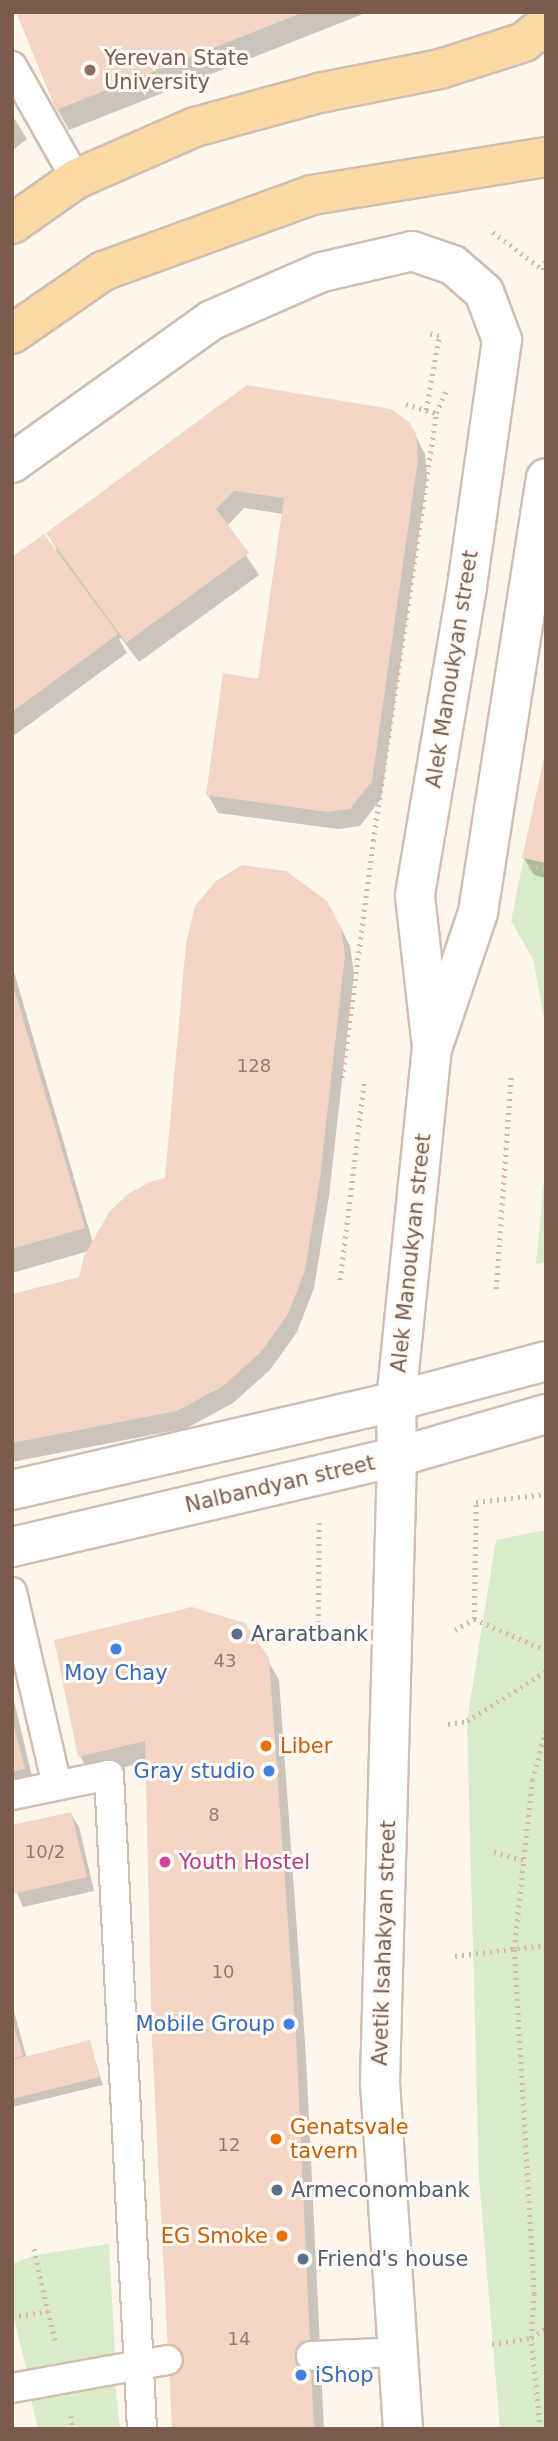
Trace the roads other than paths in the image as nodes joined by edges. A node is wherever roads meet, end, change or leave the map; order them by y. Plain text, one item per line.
1 (546, 24) edge
2 (12, 66) edge
3 (546, 156) edge
4 (76, 179) junction
5 (12, 224) edge
6 (12, 334) edge
7 (12, 463) edge
8 (546, 478) edge
9 (432, 1049) junction
10 (546, 1361) edge
11 (396, 1401) junction
12 (546, 1414) edge
13 (397, 1457) junction
14 (12, 1490) edge
15 (12, 1547) edge
16 (12, 1592) edge
17 (57, 1785) junction
18 (12, 1796) edge
19 (399, 2352) junction
20 (311, 2356) dead end
21 (169, 2360) dead end
22 (138, 2365) junction
23 (12, 2388) edge
24 (142, 2429) edge
25 (404, 2429) edge

1 - 4 main road
2 - 4 lane
3 - 6 main road
4 - 5 main road
7 - 9 street, Alek Manoukyan street
8 - 9 street, Alek Manoukyan street
9 - 11 street, Alek Manoukyan street
10 - 11 street
11 - 13 street, Alek Manoukyan street
11 - 14 street
12 - 13 street, Nalbandyan street
13 - 15 street, Nalbandyan street
13 - 19 street, Avetik Isahakyan street
16 - 17 lane
17 - 18 lane
17 - 22 lane
19 - 20 lane
19 - 25 street, Avetik Isahakyan street
21 - 22 lane
22 - 23 lane
22 - 24 lane

